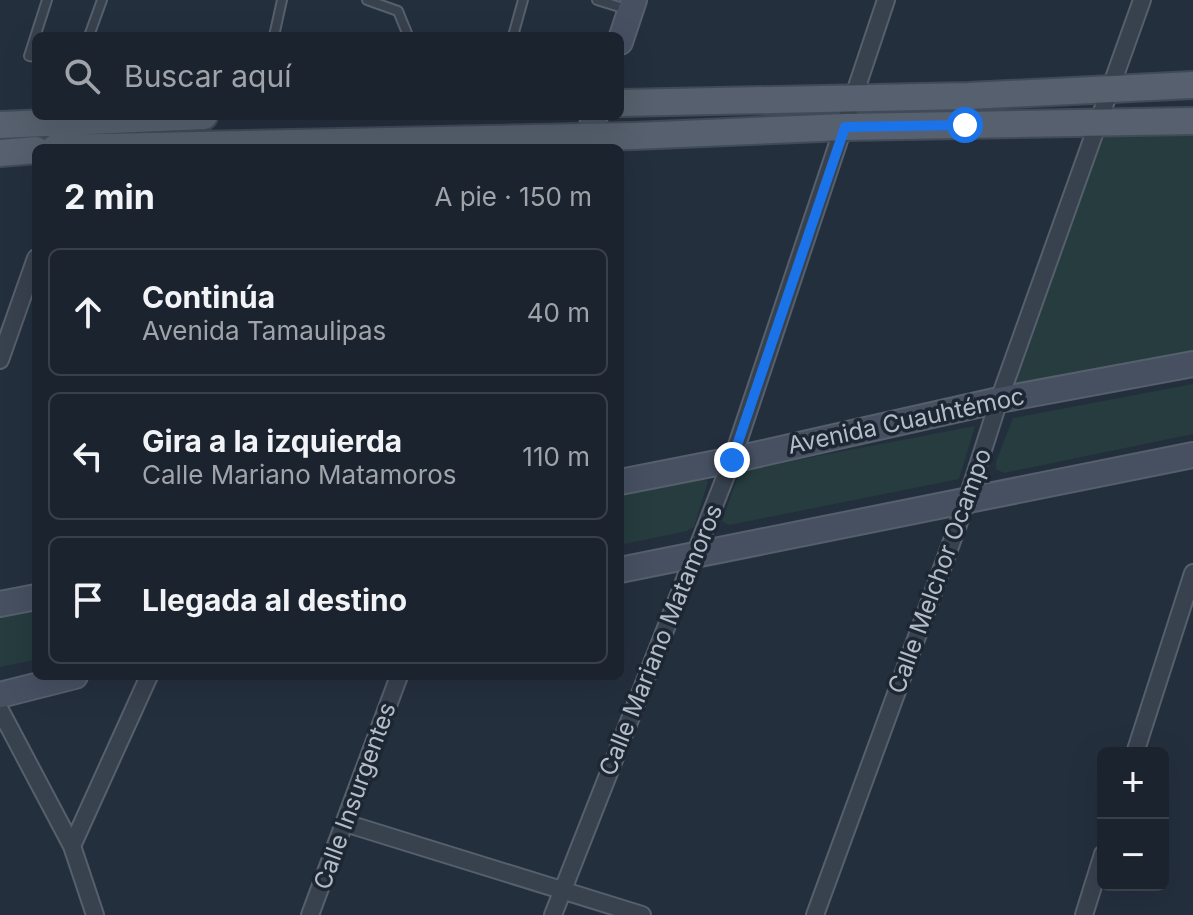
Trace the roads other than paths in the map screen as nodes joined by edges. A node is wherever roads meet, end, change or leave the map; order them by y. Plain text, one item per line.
1 (47, 0) edge
2 (102, 0) edge
3 (282, 0) edge
4 (367, 0) edge
5 (523, 0) edge
6 (597, 0) edge
7 (886, 0) edge
8 (1142, 0) edge
9 (632, 5) edge
10 (37, 32) edge
11 (90, 32) edge
12 (275, 32) edge
13 (407, 32) edge
14 (514, 32) edge
15 (623, 32) edge
16 (1193, 85) edge
17 (1112, 89) junction
18 (854, 99) junction
19 (624, 103) edge
20 (33, 120) edge
21 (1193, 121) edge
22 (1100, 122) junction
23 (0, 125) edge
24 (845, 127) junction
25 (590, 133) edge
26 (327, 144) edge
27 (32, 150) edge
28 (0, 153) edge
29 (32, 269) edge
30 (0, 360) edge
31 (1193, 364) edge
32 (999, 400) junction
33 (1193, 455) edge
34 (732, 460) junction
35 (624, 481) edge
36 (967, 500) junction
37 (695, 556) junction
38 (624, 569) edge
39 (1193, 573) edge
40 (32, 598) edge
41 (0, 604) edge
42 (59, 680) edge
43 (147, 680) edge
44 (398, 680) edge
45 (0, 695) edge
46 (0, 710) edge
47 (1137, 747) edge
48 (345, 823) junction
49 (72, 846) junction
50 (1097, 873) edge
51 (562, 890) junction
52 (94, 915) edge
53 (310, 915) edge
54 (553, 915) edge
55 (642, 915) edge
56 (815, 915) edge
57 (1084, 915) edge

1 - 10 lane
2 - 11 lane
3 - 12 lane
4 - 13 lane
5 - 14 lane
6 - 9 lane
7 - 18 street, Calle Mariano Matamoros
8 - 17 street, Calle Melchor Ocampo
9 - 15 street
16 - 17 main road
17 - 18 main road
17 - 22 street, Calle Melchor Ocampo
18 - 19 main road
18 - 24 street, Calle Mariano Matamoros
20 - 23 main road
21 - 22 main road
22 - 24 main road
22 - 32 street, Calle Melchor Ocampo
24 - 25 main road
24 - 34 street, Calle Mariano Matamoros
25 - 26 main road
27 - 28 main road
29 - 30 street
31 - 32 street, Avenida Cuauhtémoc
32 - 34 street, Avenida Cuauhtémoc
32 - 36 street, Calle Melchor Ocampo
33 - 36 street
34 - 35 street, Avenida Cuauhtémoc
34 - 37 street, Calle Mariano Matamoros
36 - 37 street
36 - 56 street, Calle Melchor Ocampo
37 - 38 street
37 - 51 street, Calle Mariano Matamoros
39 - 47 street
40 - 41 street
42 - 45 street
43 - 49 street
44 - 48 street, Calle Insurgentes
46 - 49 street
48 - 51 street
48 - 53 street, Calle Insurgentes
49 - 52 street
50 - 57 street
51 - 54 street, Calle Mariano Matamoros
51 - 55 street

